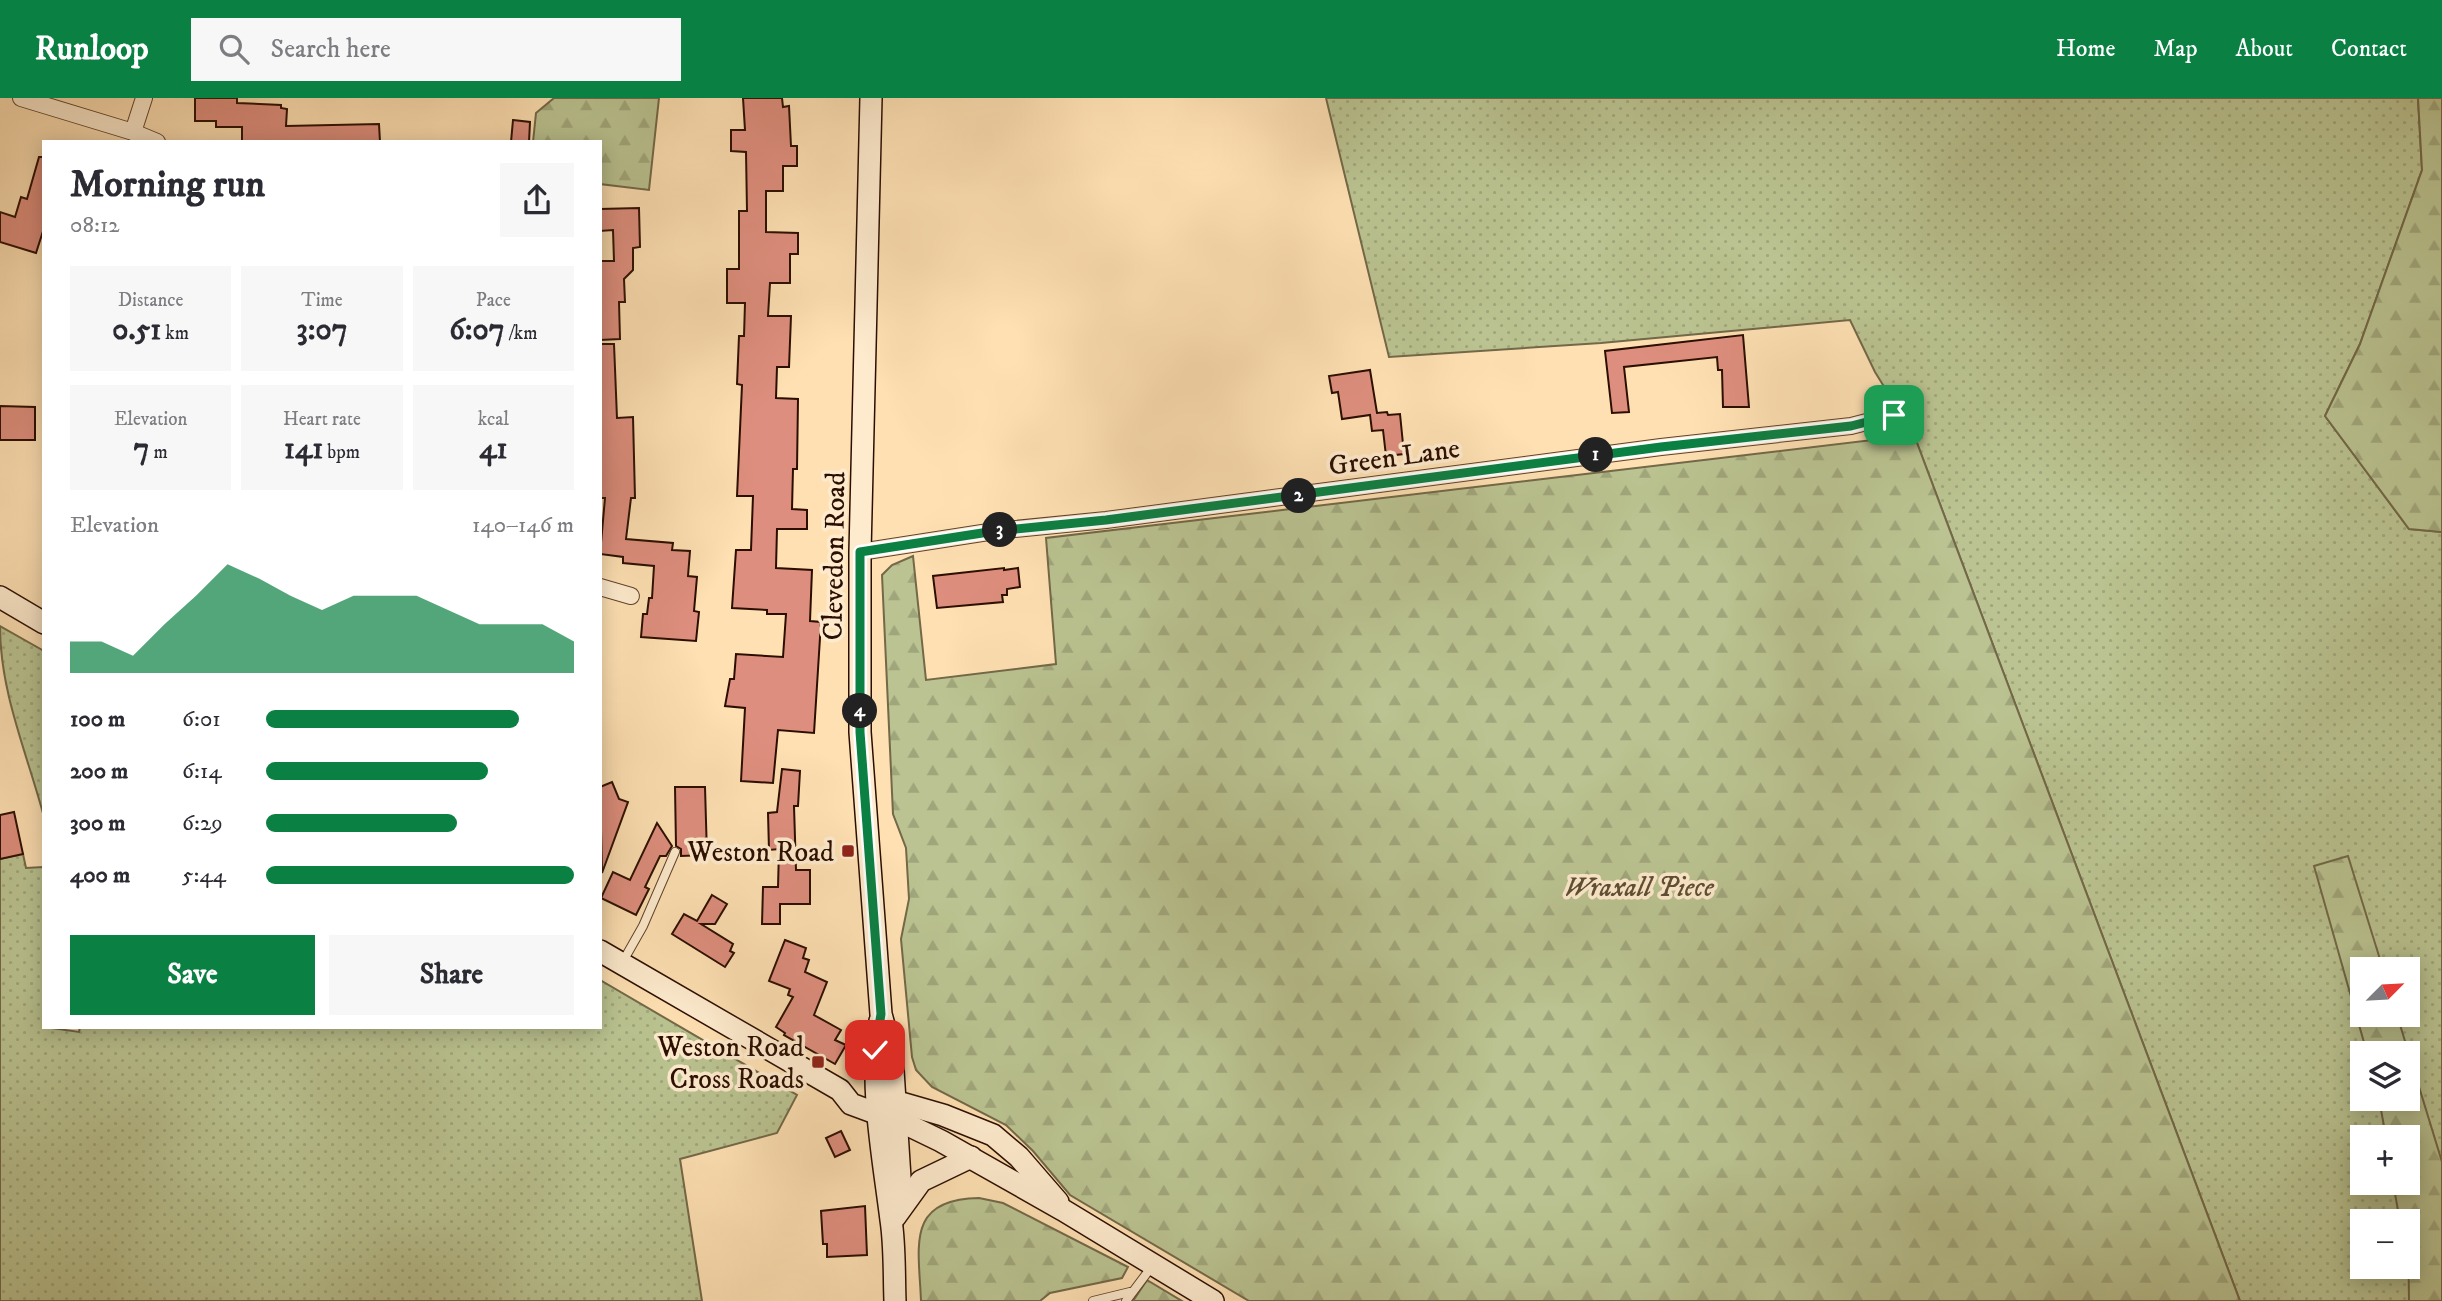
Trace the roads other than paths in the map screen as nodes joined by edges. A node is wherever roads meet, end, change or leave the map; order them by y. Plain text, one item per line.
1 (21, 98) edge
2 (144, 98) edge
3 (871, 98) edge
4 (133, 132) junction
5 (152, 140) edge
6 (1894, 415) dead end
7 (860, 552) junction
8 (602, 592) edge
9 (631, 596) dead end
10 (0, 597) edge
11 (42, 622) edge
12 (674, 852) dead end
13 (602, 952) edge
14 (622, 963) junction
15 (887, 1108) junction
16 (971, 1157) junction
17 (1063, 1210) junction
18 (892, 1222) junction
19 (1153, 1265) junction
20 (1133, 1291) junction
21 (895, 1301) edge
22 (1093, 1301) edge
23 (1126, 1301) edge
24 (1213, 1301) edge

1 - 4 street
2 - 4 street
3 - 7 main road, Clevedon Road
4 - 5 street
6 - 7 street, Green Lane
7 - 15 main road, Clevedon Road
8 - 9 street
10 - 11 main road
12 - 14 lane
13 - 14 main road
14 - 15 main road
15 - 16 main road
15 - 17 main road
15 - 18 main road, Clevedon Road
16 - 17 main road
16 - 18 main road
17 - 19 main road
18 - 21 main road, Clevedon Road
19 - 20 lane
19 - 24 main road
20 - 22 lane
20 - 23 lane

